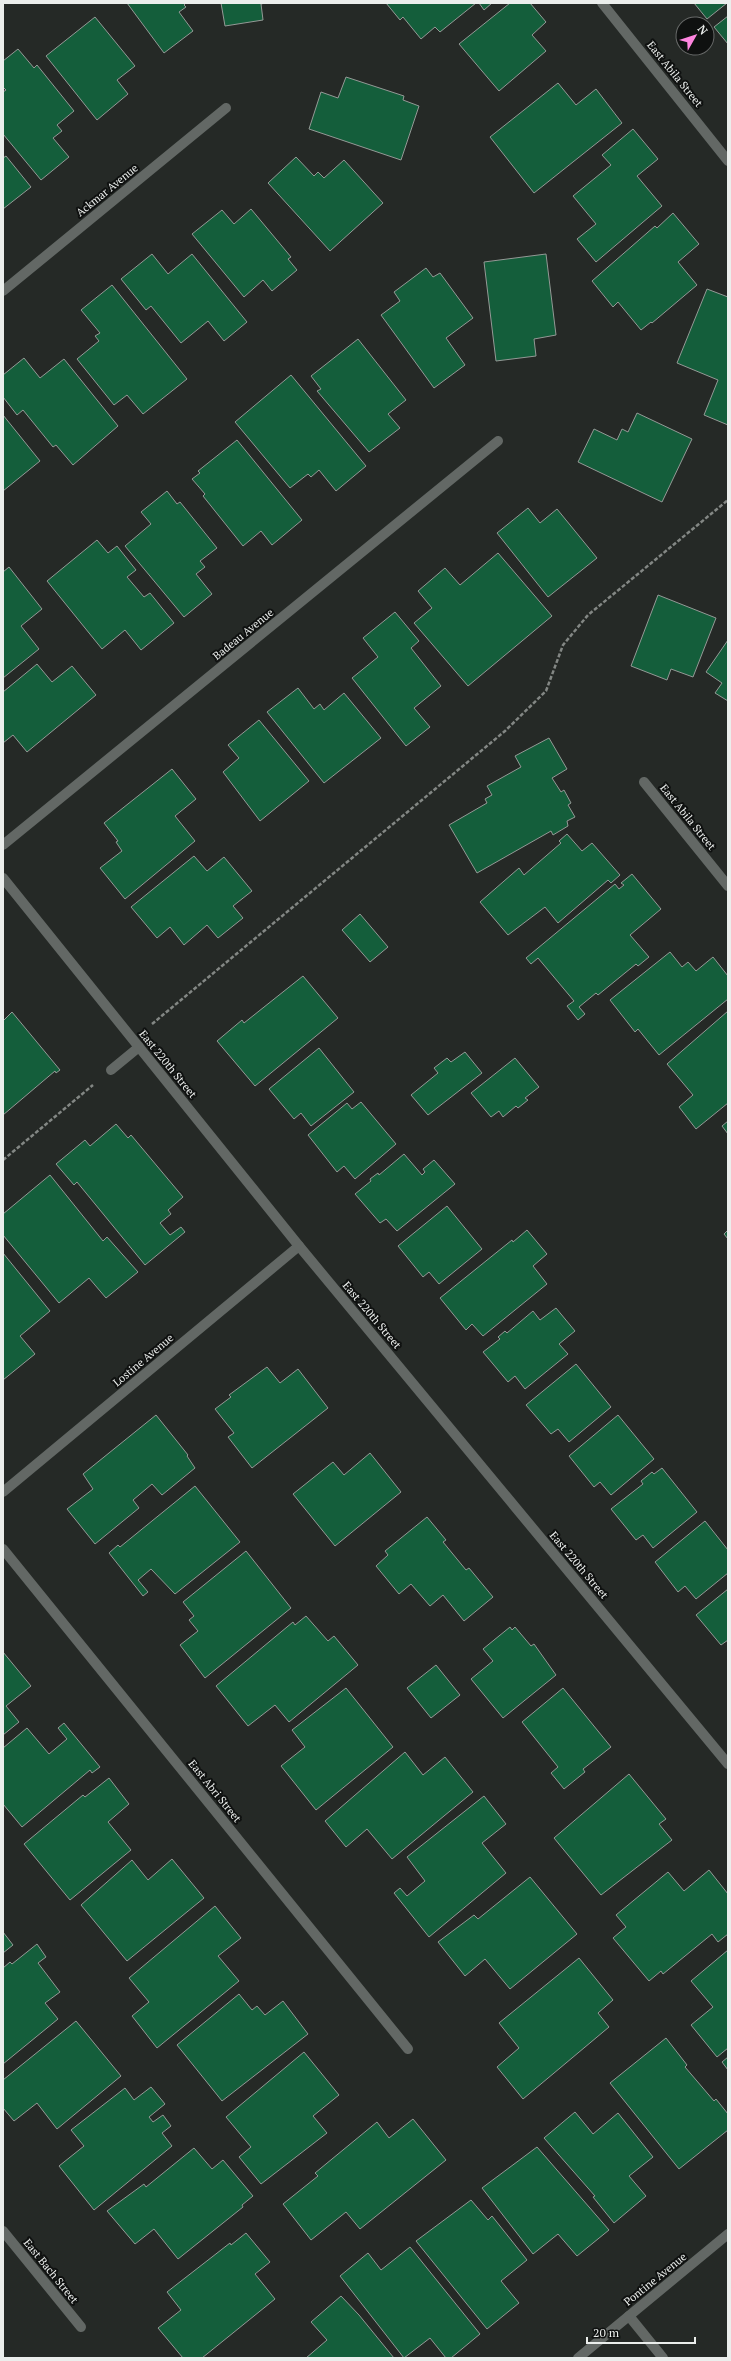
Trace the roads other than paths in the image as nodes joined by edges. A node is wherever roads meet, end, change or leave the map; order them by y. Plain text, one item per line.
1 (602, 3) edge
2 (226, 108) dead end
3 (728, 161) edge
4 (3, 290) edge
5 (498, 441) dead end
6 (644, 782) dead end
7 (3, 845) edge
8 (3, 878) edge
9 (728, 886) edge
10 (136, 1043) junction
11 (111, 1070) road end
12 (299, 1246) junction
13 (3, 1492) edge
14 (3, 1549) edge
15 (728, 1764) edge
16 (408, 2049) dead end
17 (3, 2231) edge
18 (728, 2234) edge
19 (629, 2316) junction
20 (81, 2327) dead end
21 (578, 2358) edge
22 (663, 2358) edge

1 - 3 street, East Abila Street
2 - 4 street, Ackmar Avenue
5 - 7 street, Badeau Avenue
6 - 9 street, East Abila Street
8 - 10 street, East 220th Street
10 - 11 street
10 - 12 street, East 220th Street
12 - 13 street, Lostine Avenue
12 - 15 street, East 220th Street
14 - 16 street, East Abri Street
17 - 20 street, East Bach Street
18 - 19 street, Pontine Avenue
19 - 21 street, Pontine Avenue
19 - 22 street

